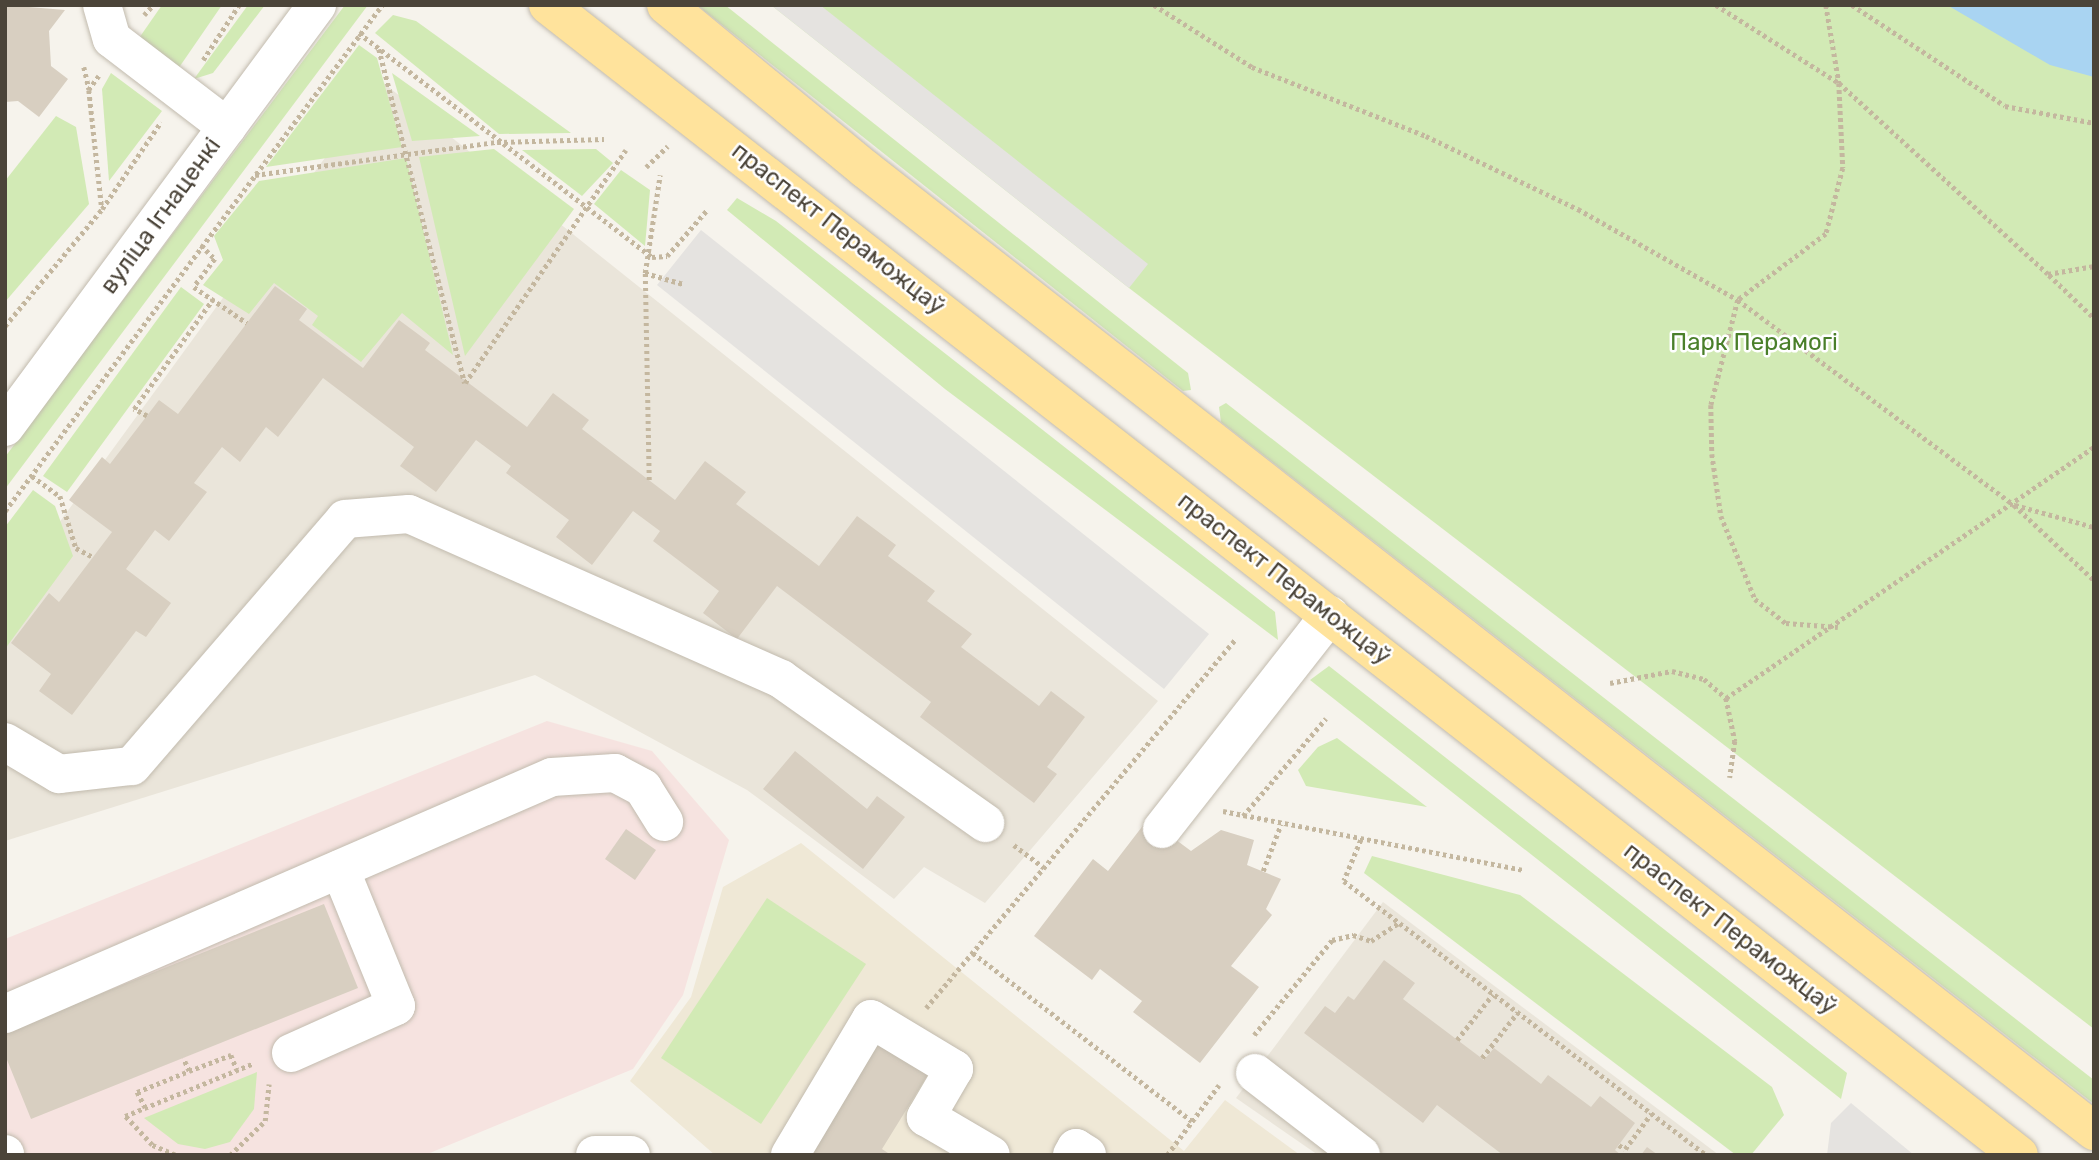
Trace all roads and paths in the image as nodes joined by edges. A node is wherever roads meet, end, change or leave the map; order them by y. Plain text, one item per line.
1 (102, 5) edge
2 (153, 5) edge
3 (239, 5) edge
4 (317, 5) edge
5 (382, 5) edge
6 (548, 5) edge
7 (666, 5) edge
8 (1154, 5) edge
9 (1716, 5) edge
10 (1826, 5) edge
11 (1852, 5) edge
12 (359, 33) junction
13 (120, 46) junction
14 (379, 49) junction
15 (1839, 83) junction
16 (180, 94) junction
17 (2094, 123) edge
18 (227, 127) junction
19 (604, 139) dead end
20 (497, 142) junction
21 (626, 150) dead end
22 (410, 151) junction
23 (254, 176) junction
24 (660, 176) dead end
25 (583, 207) junction
26 (102, 209) junction
27 (707, 210) dead end
28 (201, 245) junction
29 (652, 257) junction
30 (2094, 266) edge
31 (645, 273) junction
32 (2048, 274) junction
33 (683, 284) dead end
34 (213, 299) junction
35 (1738, 300) junction
36 (2094, 318) edge
37 (247, 323) dead end
38 (5, 326) edge
39 (147, 416) dead end
40 (5, 427) edge
41 (2094, 447) edge
42 (32, 476) junction
43 (649, 480) dead end
44 (2014, 505) junction
45 (5, 511) edge
46 (2094, 527) edge
47 (93, 557) dead end
48 (2094, 580) edge
49 (1330, 615) junction
50 (1839, 626) junction
51 (1236, 639) dead end
52 (1610, 683) dead end
53 (1726, 698) junction
54 (1326, 718) dead end
55 (5, 742) edge
56 (1730, 778) dead end
57 (1173, 815) joint
58 (1243, 816) junction
59 (664, 822) dead end
60 (985, 823) dead end
61 (1281, 824) junction
62 (1361, 841) junction
63 (340, 869) junction
64 (1524, 870) dead end
65 (1263, 871) dead end
66 (1399, 923) junction
67 (973, 953) junction
68 (1493, 993) junction
69 (1518, 1012) junction
70 (5, 1014) edge
71 (1255, 1035) dead end
72 (902, 1038) junction
73 (1457, 1040) dead end
74 (183, 1058) dead end
75 (1482, 1058) dead end
76 (275, 1060) junction
77 (237, 1070) junction
78 (189, 1071) junction
79 (1255, 1073) dead end
80 (1216, 1089) dead end
81 (145, 1108) junction
82 (1652, 1113) junction
83 (1192, 1122) junction
84 (2094, 1131) edge
85 (1619, 1145) dead end
86 (1697, 1148) junction
87 (234, 1154) edge
88 (175, 1155) edge
89 (595, 1155) edge
90 (631, 1155) edge
91 (790, 1155) edge
92 (990, 1155) edge
93 (1072, 1155) edge
94 (1087, 1155) edge
95 (1167, 1155) edge
96 (1361, 1155) edge
97 (1692, 1155) edge
98 (1706, 1155) edge
99 (2019, 1155) edge

1 - 13 street
2 - 13 path
3 - 16 path
4 - 18 street, вуліца Ігнаценкі
5 - 12 path
6 - 49 main road, праспект Пераможцаў
7 - 84 main road
8 - 35 path
9 - 15 path
10 - 15 path
11 - 17 path
12 - 14 path
12 - 23 path
13 - 16 street
13 - 26 path
14 - 20 path
14 - 22 path
15 - 32 path
15 - 35 path
16 - 18 street
16 - 26 path
18 - 40 street, вуліца Ігнаценкі
19 - 20 path
20 - 22 path
20 - 25 path
21 - 25 path
22 - 23 path
22 - 25 path
23 - 28 path
24 - 29 path
25 - 29 path
26 - 38 path
27 - 29 path
28 - 34 path
28 - 42 path
29 - 31 path
30 - 32 path
31 - 33 path
31 - 43 path
32 - 36 path
34 - 37 path
34 - 39 path
35 - 44 path
35 - 50 path
41 - 44 path
42 - 45 path
42 - 47 path
44 - 46 path
44 - 48 path
44 - 50 path
49 - 57 street
49 - 99 main road, праспект Пераможцаў
50 - 53 path
51 - 67 path
52 - 53 path
53 - 56 path
54 - 58 path
55 - 60 street
57 - 58 path
58 - 61 path
59 - 63 street
61 - 62 path
61 - 65 path
62 - 64 path
62 - 66 path
63 - 70 street
63 - 76 street
66 - 68 path
66 - 71 path
67 - 72 path
67 - 83 path
68 - 69 path
68 - 73 path
69 - 75 path
69 - 82 path
72 - 91 street
72 - 92 street
74 - 78 path
76 - 77 path
76 - 87 path
77 - 78 path
77 - 81 path
78 - 81 path
79 - 96 street
80 - 83 path
81 - 88 path
82 - 85 path
82 - 86 path
83 - 95 path
86 - 97 path
86 - 98 path
89 - 90 street
93 - 94 street

